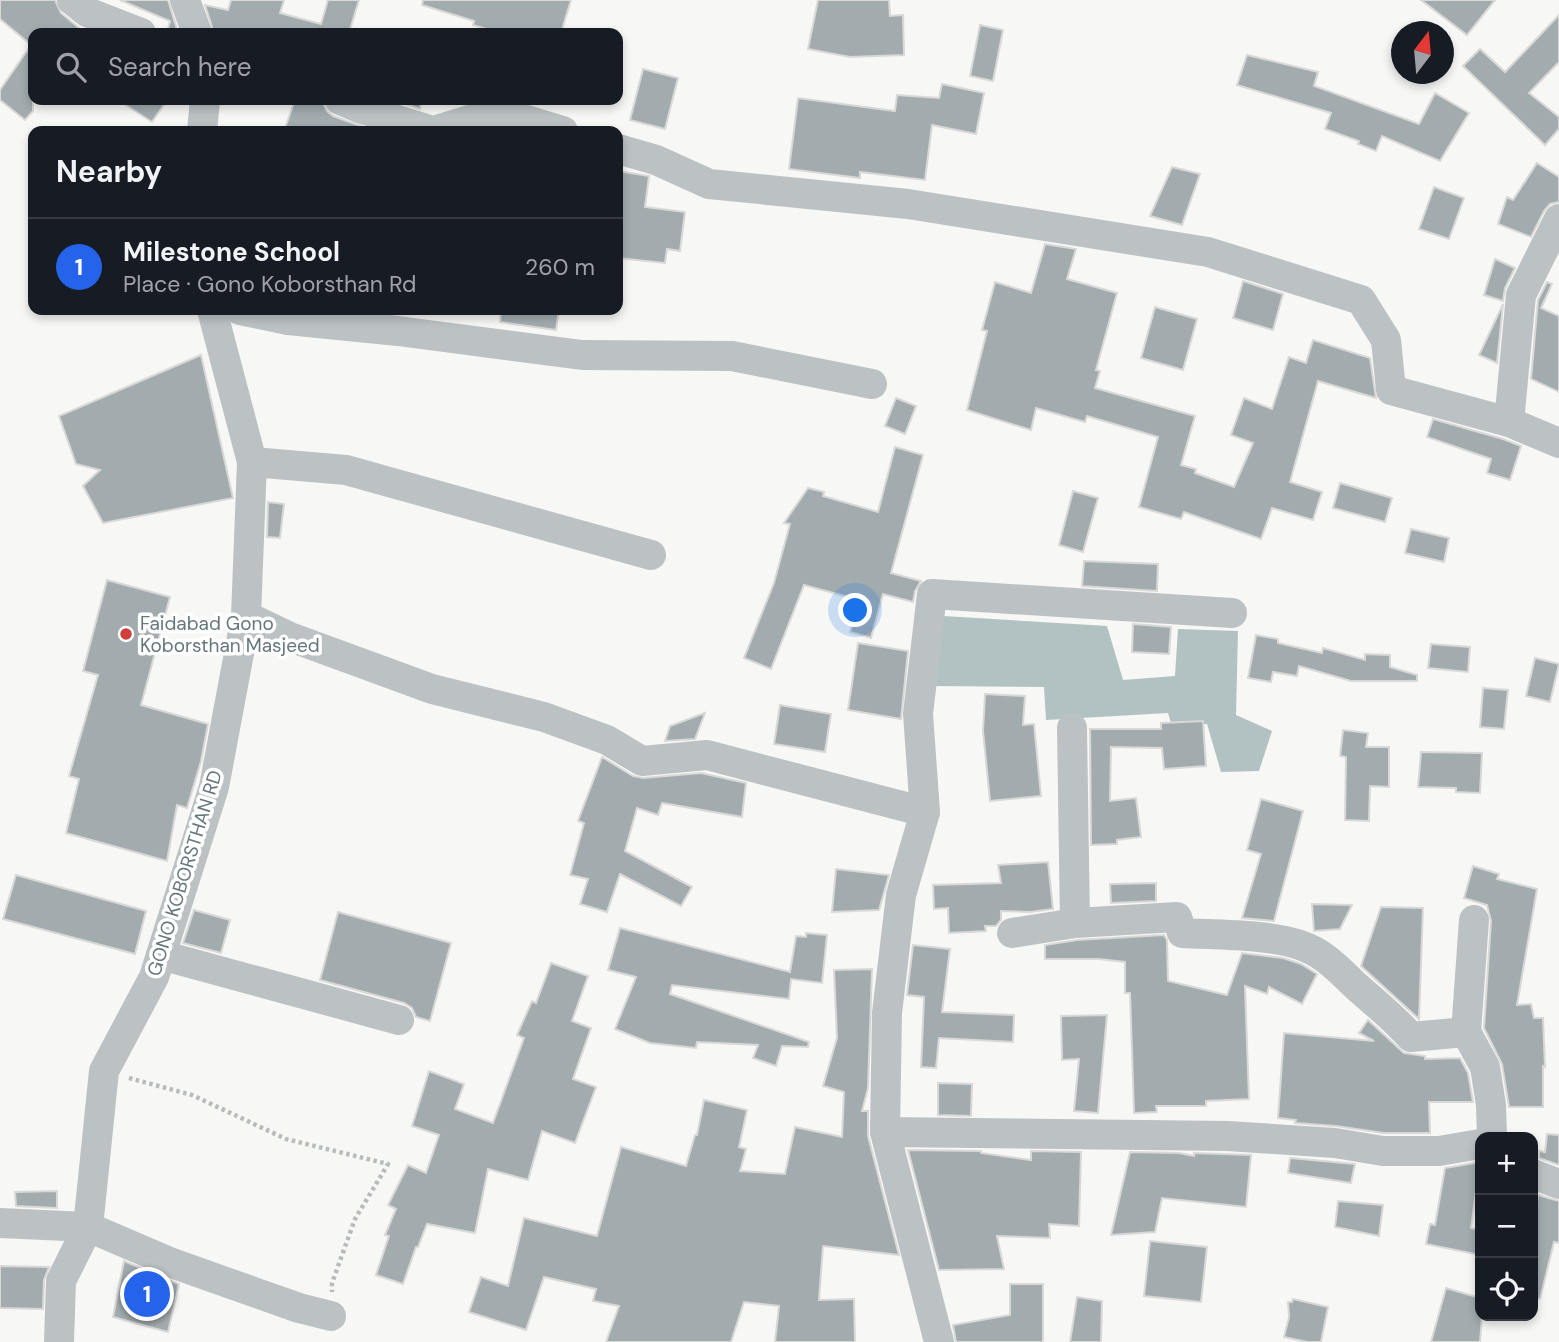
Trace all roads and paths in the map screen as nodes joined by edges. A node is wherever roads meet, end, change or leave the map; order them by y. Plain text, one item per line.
1 (72, 0) edge
2 (185, 0) edge
3 (128, 28) edge
4 (195, 28) edge
5 (205, 105) edge
6 (352, 105) edge
7 (202, 126) edge
8 (417, 126) edge
9 (449, 126) edge
10 (547, 126) edge
11 (623, 150) edge
12 (1559, 219) edge
13 (213, 315) edge
14 (264, 315) edge
15 (872, 384) dead end
16 (1509, 422) junction
17 (1559, 443) edge
18 (252, 462) junction
19 (651, 555) dead end
20 (1232, 613) dead end
21 (246, 616) junction
22 (1072, 728) dead end
23 (925, 812) junction
24 (1474, 920) dead end
25 (1075, 923) junction
26 (1013, 933) dead end
27 (161, 955) junction
28 (399, 1020) dead end
29 (1466, 1032) junction
30 (104, 1071) junction
31 (886, 1132) junction
32 (1492, 1132) edge
33 (1475, 1145) edge
34 (1538, 1176) edge
35 (1559, 1184) edge
36 (0, 1223) edge
37 (88, 1227) junction
38 (331, 1316) joint
39 (59, 1342) edge
40 (939, 1342) edge

1 - 3 street
2 - 4 street
5 - 7 street
6 - 8 street
9 - 10 street
11 - 16 street
12 - 16 street
13 - 18 street, GONO KOBORSTHAN RD
14 - 15 street
16 - 17 street
18 - 19 street
18 - 21 street, GONO KOBORSTHAN RD
20 - 23 street
21 - 23 street
21 - 27 street, GONO KOBORSTHAN RD
22 - 25 street
23 - 31 street
24 - 29 street
25 - 26 street
25 - 29 street
27 - 28 street
27 - 30 street, GONO KOBORSTHAN RD
29 - 32 street
30 - 37 street, GONO KOBORSTHAN RD
30 - 38 path
31 - 33 street
31 - 40 street
34 - 35 street
36 - 37 street
37 - 38 street
37 - 39 street, GONO KOBORSTHAN RD

